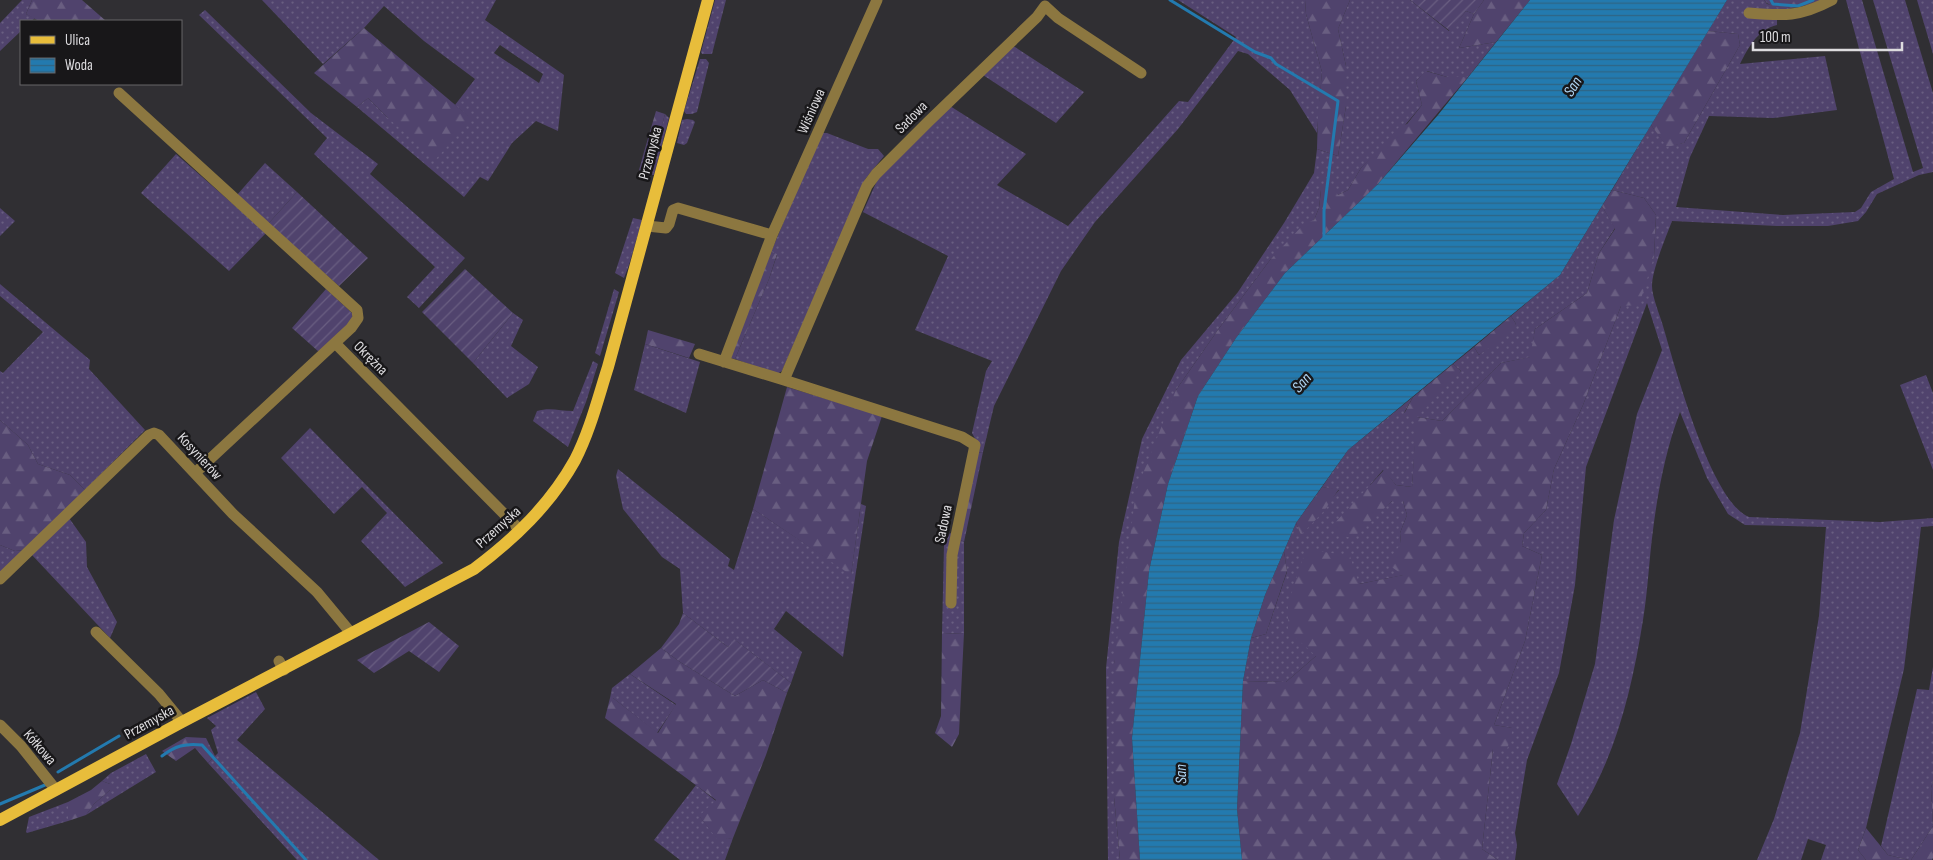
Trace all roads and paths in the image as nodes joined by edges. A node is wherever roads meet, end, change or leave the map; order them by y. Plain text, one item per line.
1 (708, 0) edge
2 (877, 0) edge
3 (1832, 0) edge
4 (1045, 2) edge
5 (1749, 13) dead end
6 (1141, 73) dead end
7 (119, 93) dead end
8 (647, 226) junction
9 (772, 235) junction
10 (335, 343) junction
11 (699, 354) dead end
12 (724, 362) junction
13 (784, 380) junction
14 (195, 473) junction
15 (520, 530) junction
16 (0, 579) edge
17 (952, 604) dead end
18 (96, 632) dead end
19 (351, 633) junction
20 (182, 722) junction
21 (0, 725) edge
22 (56, 790) junction
23 (0, 820) edge

1 - 8 main road, Przemyska
2 - 9 street, Wiśniowa
3 - 5 street
4 - 6 street, Sadowa
4 - 13 street, Sadowa
7 - 10 street
8 - 9 street
8 - 15 main road, Przemyska
9 - 12 street, Wiśniowa
10 - 14 street, Okrężna
10 - 15 street, Okrężna
11 - 12 street, Sadowa
12 - 13 street, Sadowa
13 - 17 street, Sadowa
14 - 16 street, Kosynierów
14 - 19 street, Kosynierów
15 - 19 main road, Przemyska
18 - 20 street
19 - 20 main road, Przemyska
20 - 22 main road, Przemyska
21 - 22 street, Kółkowa
22 - 23 main road, Przemyska

